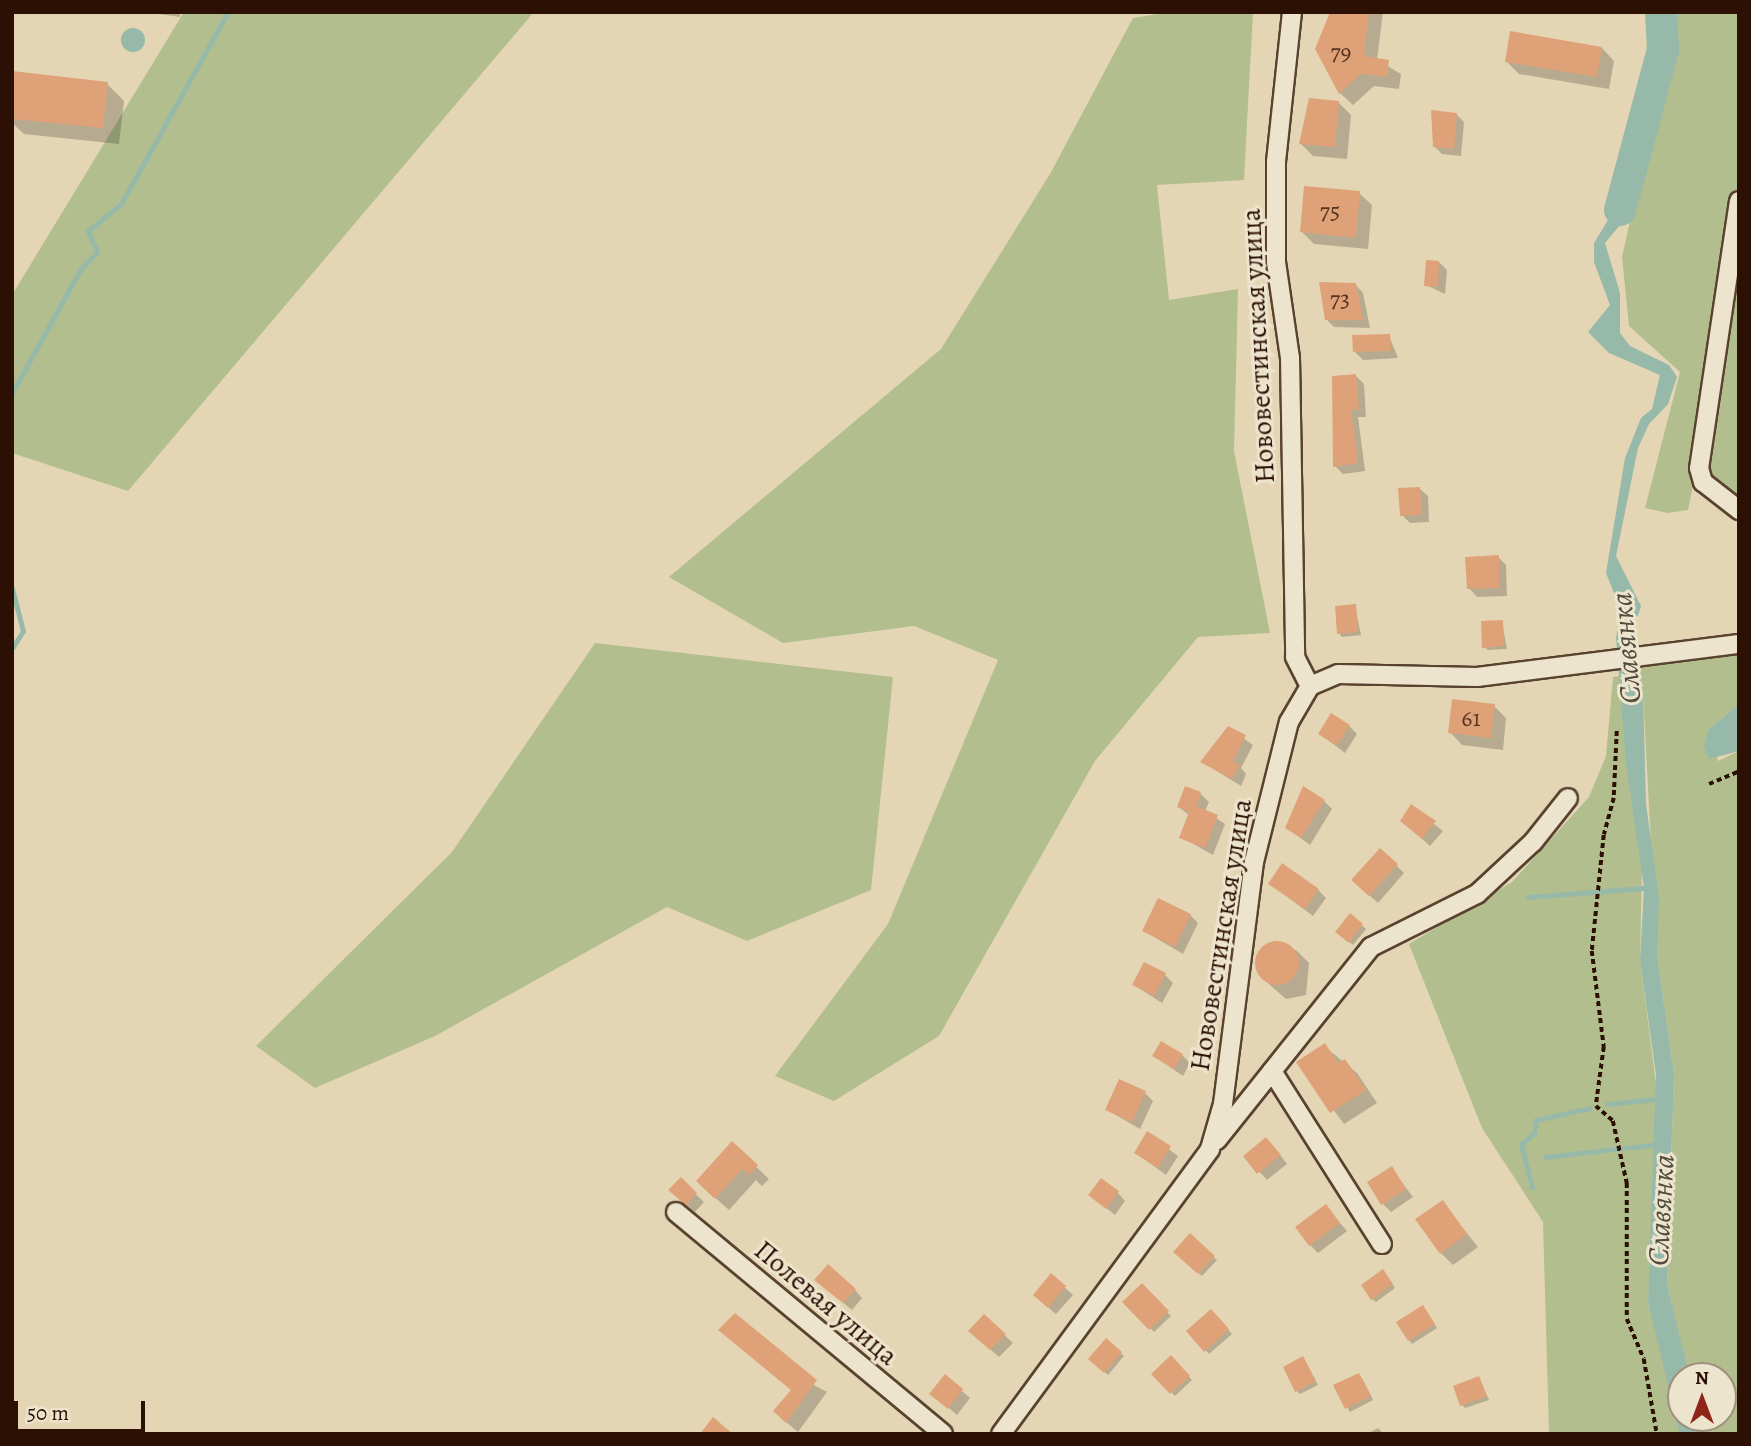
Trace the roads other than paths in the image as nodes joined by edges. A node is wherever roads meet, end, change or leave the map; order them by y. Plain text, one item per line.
1 (1292, 12) edge
2 (1739, 201) edge
3 (1739, 510) edge
4 (1739, 644) edge
5 (1310, 686) junction
6 (1567, 798) dead end
7 (1272, 1071) junction
8 (1210, 1149) junction
9 (676, 1212) dead end
10 (1382, 1244) dead end
11 (943, 1434) edge
12 (1001, 1434) edge

1 - 5 street, Нововестинская улица
2 - 3 street
4 - 5 street
5 - 8 street, Нововестинская улица
6 - 7 street
7 - 8 street
7 - 10 street
8 - 12 street, Нововестинская улица
9 - 11 street, Полевая улица

